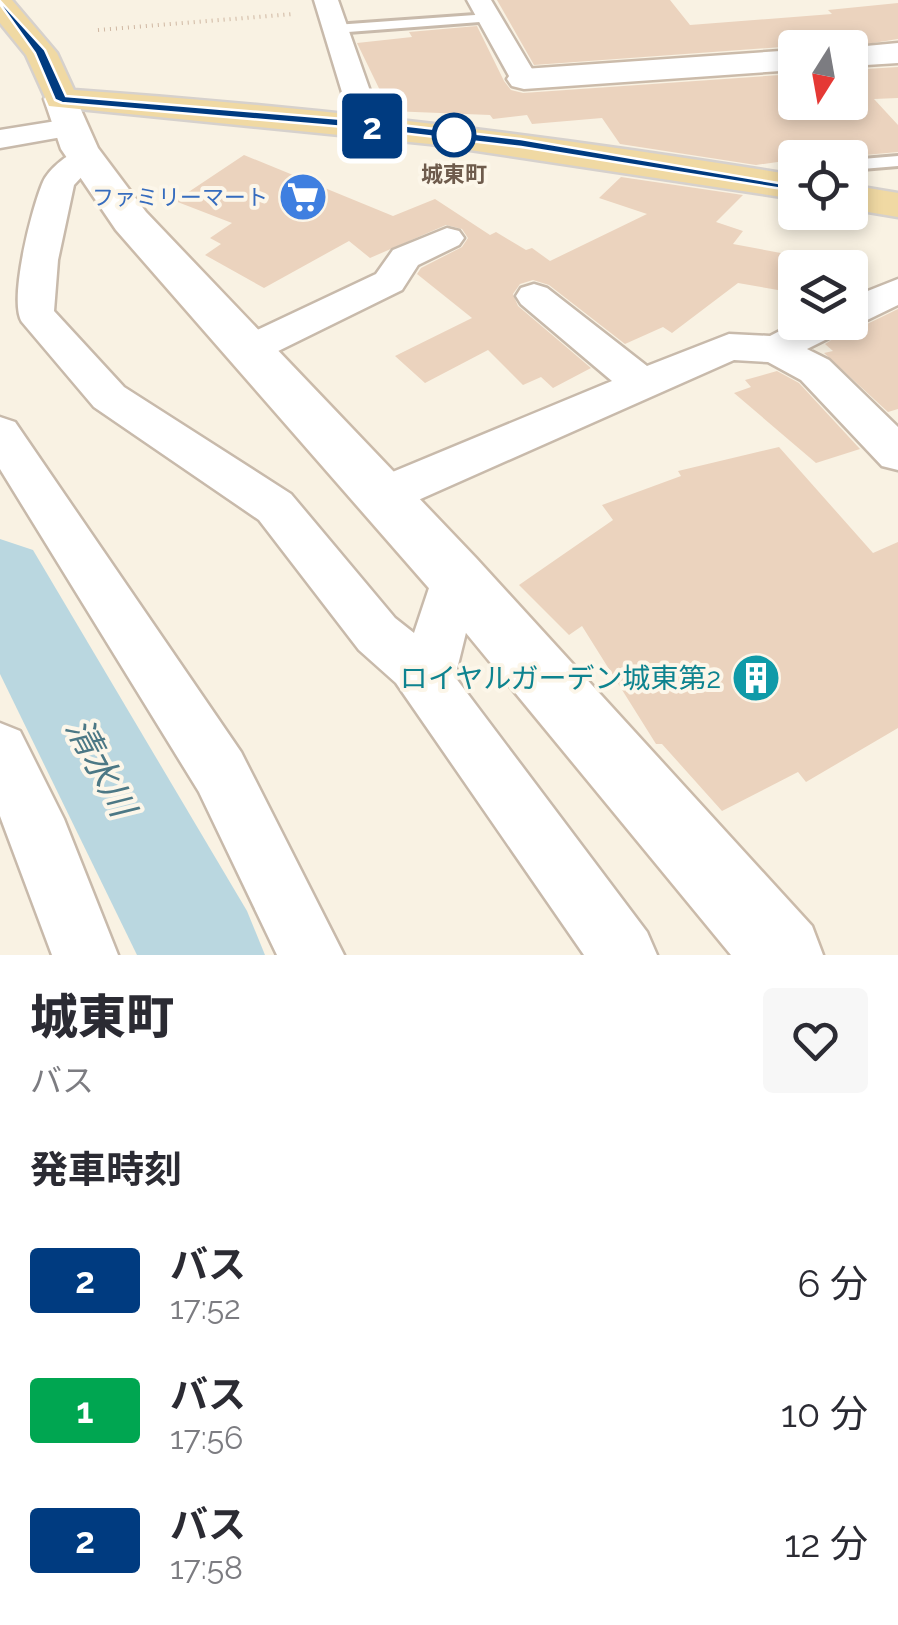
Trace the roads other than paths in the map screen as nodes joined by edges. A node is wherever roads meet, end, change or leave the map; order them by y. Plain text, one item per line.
1 (0, 4) edge
2 (484, 9) edge
3 (330, 14) edge
4 (898, 53) edge
5 (868, 55) edge
6 (778, 61) edge
7 (524, 80) joint
8 (367, 125) junction
9 (72, 128) junction
10 (0, 139) edge
11 (898, 161) edge
12 (868, 164) edge
13 (778, 184) edge
14 (868, 199) edge
15 (898, 205) edge
16 (447, 238) dead end
17 (898, 290) edge
18 (534, 296) dead end
19 (868, 304) edge
20 (793, 340) edge
21 (775, 349) junction
22 (248, 350) junction
23 (642, 384) junction
24 (0, 433) edge
25 (898, 454) edge
26 (382, 496) junction
27 (455, 576) junction
28 (426, 682) junction
29 (0, 751) edge
30 (85, 955) edge
31 (311, 955) edge
32 (624, 955) edge
33 (783, 955) edge

1 - 9 main road
2 - 3 lane
2 - 7 street
3 - 8 street
4 - 5 street
6 - 7 street
8 - 9 main road
8 - 13 main road
9 - 10 street
9 - 22 street
9 - 28 street
11 - 12 lane
14 - 15 main road
16 - 22 street
17 - 19 street
18 - 23 street
20 - 21 street
21 - 23 street
21 - 25 street
22 - 26 street
23 - 26 street
24 - 31 street
26 - 27 street
27 - 28 street
27 - 33 street
28 - 32 street
29 - 30 street

